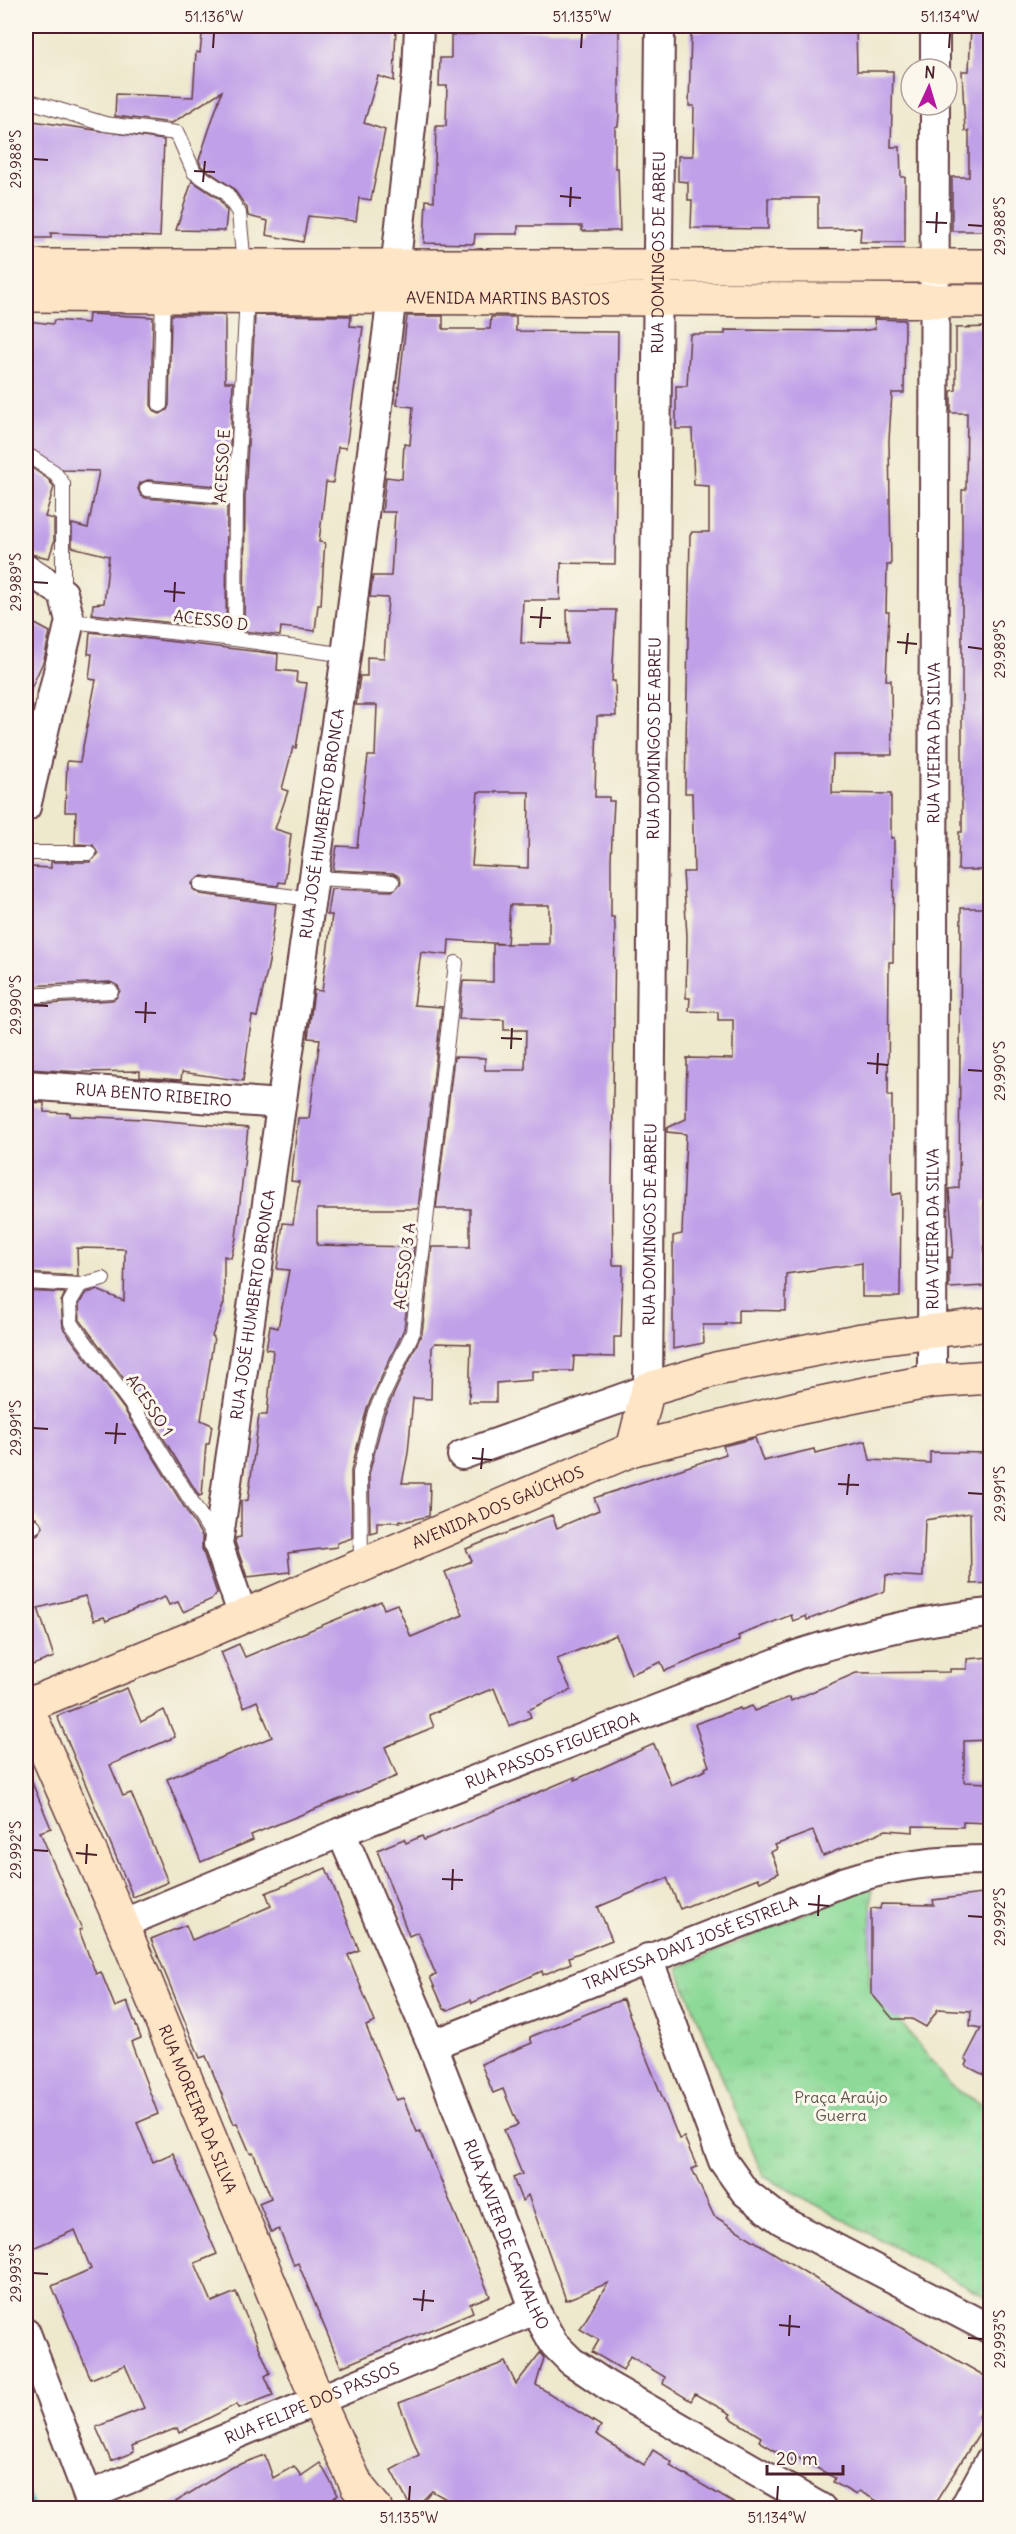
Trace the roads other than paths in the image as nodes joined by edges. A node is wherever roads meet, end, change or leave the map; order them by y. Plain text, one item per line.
1 (419, 26) edge
2 (660, 26) edge
3 (935, 26) edge
4 (935, 57) edge
5 (26, 100) edge
6 (935, 117) edge
7 (396, 264) junction
8 (659, 265) junction
9 (26, 266) edge
10 (934, 266) junction
11 (990, 266) edge
12 (245, 280) junction
13 (26, 294) edge
14 (163, 295) junction
15 (392, 296) junction
16 (658, 299) junction
17 (934, 301) junction
18 (990, 301) edge
19 (160, 405) dead end
20 (26, 454) edge
21 (147, 489) dead end
22 (236, 497) junction
23 (26, 569) edge
24 (63, 593) junction
25 (70, 621) junction
26 (235, 639) junction
27 (346, 655) junction
28 (26, 804) edge
29 (26, 853) edge
30 (89, 853) dead end
31 (392, 882) dead end
32 (201, 885) dead end
33 (313, 888) junction
34 (456, 963) dead end
35 (111, 991) dead end
36 (26, 996) edge
37 (26, 1085) edge
38 (281, 1104) junction
39 (103, 1279) dead end
40 (26, 1282) edge
41 (80, 1285) junction
42 (990, 1324) edge
43 (930, 1329) junction
44 (990, 1377) edge
45 (932, 1381) junction
46 (648, 1389) junction
47 (633, 1449) junction
48 (462, 1455) dead end
49 (218, 1544) junction
50 (361, 1564) junction
51 (990, 1613) edge
52 (243, 1616) junction
53 (26, 1706) edge
54 (341, 1833) junction
55 (990, 1860) edge
56 (122, 1924) junction
57 (648, 1958) junction
58 (432, 2045) junction
59 (535, 2310) junction
60 (990, 2329) edge
61 (26, 2333) edge
62 (317, 2399) junction
63 (990, 2460) edge
64 (90, 2502) edge
65 (375, 2508) edge
66 (821, 2508) edge
67 (964, 2508) edge

1 - 7 street, RUA JOSÉ HUMBERTO BRONCA
2 - 8 street, RUA DOMINGOS DE ABREU
3 - 4 street
5 - 12 lane, ACESSO E
6 - 10 street, RUA VIEIRA DA SILVA
7 - 8 street, AVENIDA MARTINS BASTOS
7 - 12 street, AVENIDA MARTINS BASTOS
7 - 15 street, RUA JOSÉ HUMBERTO BRONCA
8 - 10 street, AVENIDA MARTINS BASTOS
8 - 16 street, RUA DOMINGOS DE ABREU
9 - 12 street, AVENIDA MARTINS BASTOS
10 - 11 street, AVENIDA MARTINS BASTOS
10 - 17 street, RUA VIEIRA DA SILVA
12 - 14 street, AVENIDA MARTINS BASTOS
12 - 15 street, AVENIDA MARTINS BASTOS
12 - 22 lane, ACESSO E
13 - 14 street, AVENIDA MARTINS BASTOS
14 - 19 lane
15 - 16 street, AVENIDA MARTINS BASTOS
15 - 27 street, RUA JOSÉ HUMBERTO BRONCA
16 - 17 street, AVENIDA MARTINS BASTOS
16 - 46 street, RUA DOMINGOS DE ABREU
17 - 18 street, AVENIDA MARTINS BASTOS
17 - 43 street, RUA VIEIRA DA SILVA
20 - 24 lane
21 - 22 lane
22 - 26 lane, ACESSO E
23 - 24 street
24 - 25 street
25 - 26 lane, ACESSO D
25 - 28 street
26 - 27 lane, ACESSO D
27 - 33 street, RUA JOSÉ HUMBERTO BRONCA
29 - 30 lane
31 - 33 lane
32 - 33 lane
33 - 38 street, RUA JOSÉ HUMBERTO BRONCA
34 - 50 lane, ACESSO 3 A
35 - 36 lane
37 - 38 street, RUA BENTO RIBEIRO
38 - 49 street, RUA JOSÉ HUMBERTO BRONCA
39 - 41 lane
40 - 41 lane
41 - 49 lane, ACESSO 1
42 - 43 street
43 - 45 street, RUA VIEIRA DA SILVA
43 - 46 street
44 - 45 street, AVENIDA DOS GAÚCHOS
45 - 47 street, AVENIDA DOS GAÚCHOS
46 - 47 street, RUA DOMINGOS DE ABREU
46 - 48 street
47 - 50 street, AVENIDA DOS GAÚCHOS
49 - 52 street, RUA JOSÉ HUMBERTO BRONCA
50 - 52 street, AVENIDA DOS GAÚCHOS
51 - 54 street, RUA PASSOS FIGUEIROA
52 - 53 street, AVENIDA DOS GAÚCHOS
53 - 56 street, RUA MOREIRA DA SILVA
54 - 56 street, RUA PASSOS FIGUEIROA
54 - 58 street, RUA XAVIER DE CARVALHO
55 - 57 street, TRAVESSA DAVI JOSÉ ESTRELA
56 - 62 street, RUA MOREIRA DA SILVA
57 - 58 street, TRAVESSA DAVI JOSÉ ESTRELA
57 - 60 street
58 - 59 street, RUA XAVIER DE CARVALHO
59 - 62 street, RUA FELIPE DOS PASSOS
59 - 66 street, RUA XAVIER DE CARVALHO
61 - 64 street
62 - 64 street, RUA FELIPE DOS PASSOS
62 - 65 street, RUA MOREIRA DA SILVA
63 - 67 street

